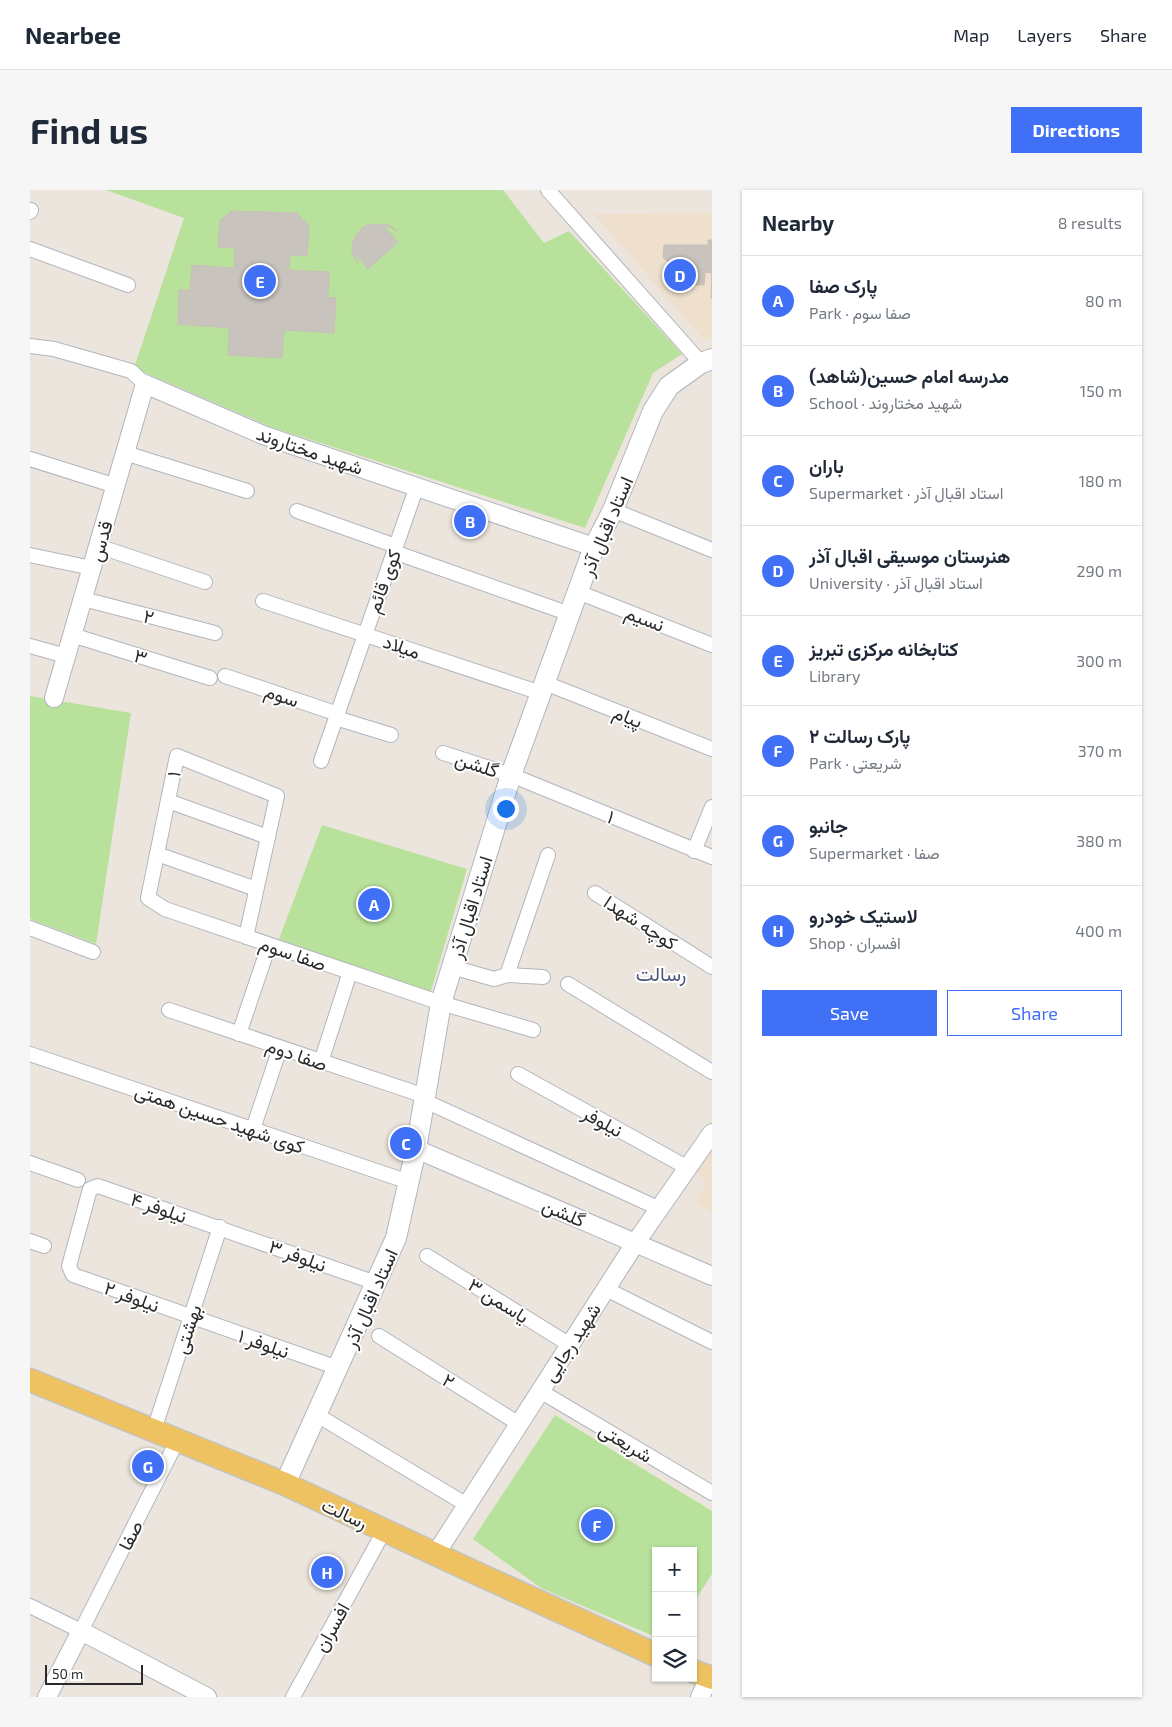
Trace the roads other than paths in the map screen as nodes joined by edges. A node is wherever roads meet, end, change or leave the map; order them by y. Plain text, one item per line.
1 (548, 190) edge
2 (30, 249) edge
3 (128, 285) dead end
4 (30, 346) edge
5 (707, 361) edge
6 (145, 384) junction
7 (125, 453) junction
8 (30, 459) edge
9 (116, 486) junction
10 (416, 486) junction
11 (247, 491) dead end
12 (613, 510) junction
13 (297, 511) dead end
14 (98, 546) junction
15 (594, 547) junction
16 (395, 549) junction
17 (712, 550) edge
18 (30, 555) edge
19 (92, 568) junction
20 (205, 582) dead end
21 (578, 592) junction
22 (83, 599) junction
23 (264, 601) dead end
24 (570, 614) junction
25 (215, 633) dead end
26 (365, 634) junction
27 (72, 635) junction
28 (712, 645) edge
29 (30, 646) edge
30 (66, 656) junction
31 (226, 676) dead end
32 (210, 678) dead end
33 (543, 688) junction
34 (54, 698) dead end
35 (337, 716) junction
36 (391, 735) dead end
37 (712, 749) edge
38 (443, 754) dead end
39 (321, 761) dead end
40 (511, 775) junction
41 (168, 801) junction
42 (712, 807) edge
43 (268, 837) junction
44 (694, 851) junction
45 (157, 854) junction
46 (548, 855) dead end
47 (712, 857) edge
48 (256, 889) junction
49 (596, 893) dead end
50 (148, 898) joint
51 (30, 928) edge
52 (246, 937) junction
53 (269, 945) junction
54 (93, 952) dead end
55 (452, 967) junction
56 (712, 967) edge
57 (350, 972) junction
58 (507, 975) junction
59 (543, 977) dead end
60 (568, 984) dead end
61 (441, 1003) junction
62 (169, 1010) dead end
63 (533, 1030) dead end
64 (239, 1034) junction
65 (280, 1048) junction
66 (30, 1054) edge
67 (321, 1062) junction
68 (712, 1072) edge
69 (518, 1074) dead end
70 (425, 1099) junction
71 (253, 1129) junction
72 (712, 1133) edge
73 (416, 1149) junction
74 (30, 1164) edge
75 (688, 1168) junction
76 (78, 1180) dead end
77 (409, 1182) junction
78 (660, 1209) junction
79 (220, 1227) junction
80 (30, 1241) edge
81 (636, 1242) junction
82 (44, 1246) dead end
83 (427, 1256) dead end
84 (73, 1275) joint
85 (712, 1276) edge
86 (376, 1283) junction
87 (606, 1289) junction
88 (190, 1317) junction
89 (379, 1336) dead end
90 (712, 1342) edge
91 (570, 1345) junction
92 (338, 1368) junction
93 (30, 1380) edge
94 (540, 1391) junction
95 (317, 1415) junction
96 (519, 1424) junction
97 (154, 1430) junction
98 (178, 1440) junction
99 (285, 1484) junction
100 (712, 1493) edge
101 (467, 1505) junction
102 (384, 1531) junction
103 (435, 1555) junction
104 (30, 1606) edge
105 (81, 1631) junction
106 (652, 1652) edge
107 (48, 1697) edge
108 (207, 1697) edge
109 (293, 1697) edge

1 - 5 street
2 - 3 street
4 - 6 street, شهید مختاروند
5 - 12 main road, استاد اقبال آذر
6 - 7 street, قدس
6 - 10 street, شهید مختاروند
7 - 9 street, قدس
7 - 11 street
8 - 9 street
9 - 14 street, قدس
10 - 15 street, شهید مختاروند
10 - 16 street, کوی قائم
12 - 15 main road, استاد اقبال آذر
12 - 17 street
13 - 16 street
14 - 19 street, قدس
14 - 20 street
15 - 21 main road, استاد اقبال آذر
16 - 24 street
16 - 26 street, کوی قائم
18 - 19 street
19 - 22 street, قدس
21 - 24 main road, استاد اقبال آذر
21 - 28 street, نسیم
22 - 25 street, ۲
22 - 27 street, قدس
23 - 26 street, میلاد
24 - 33 main road, استاد اقبال آذر
26 - 33 street, میلاد
26 - 35 street, کوی قائم
27 - 30 street, قدس
27 - 32 street, ۳
29 - 30 street
30 - 34 street, قدس
31 - 35 street, سوم
33 - 37 street, پیام
33 - 40 main road, استاد اقبال آذر
35 - 36 street
35 - 39 street, کوی قائم
38 - 40 street, گلشن
40 - 44 street, ۱
40 - 55 main road, استاد اقبال آذر
41 - 43 street
41 - 43 street, ۱
41 - 45 street, ۱
42 - 44 street
43 - 48 street
44 - 47 street, ۱
45 - 48 street
45 - 50 street, ۱
46 - 58 street
48 - 52 street
49 - 56 street, کوچه شهدا
50 - 52 street, صفا سوم
51 - 54 street
52 - 53 street, صفا سوم
53 - 57 street, صفا سوم
53 - 64 street
55 - 58 street
55 - 61 main road, استاد اقبال آذر
57 - 61 street, صفا سوم
57 - 67 street
58 - 59 street
60 - 68 street
61 - 63 street, صفا سوم
61 - 70 main road, استاد اقبال آذر
62 - 64 street, صفا دوم
64 - 65 street, صفا دوم
65 - 67 street, صفا دوم
65 - 71 street
66 - 71 street, کوی شهید حسین همتی
67 - 70 street, صفا دوم
69 - 75 street, نیلوفر
70 - 73 main road, استاد اقبال آذر
70 - 78 street, صفا دوم
71 - 77 street, کوی شهید حسین همتی
72 - 75 street, شهید رجایی
73 - 77 main road, استاد اقبال آذر
73 - 81 street, گلشن
74 - 76 street
75 - 78 street, شهید رجایی
77 - 86 main road, استاد اقبال آذر
78 - 81 street, شهید رجایی
79 - 84 street, نیلوفر ۴
79 - 86 street, نیلوفر ۳
79 - 88 street, بهشتی
80 - 82 street
81 - 85 street, گلشن
81 - 87 street, شهید رجایی
83 - 91 street, یاسمن ۳
84 - 88 street, نیلوفر ۲
86 - 92 main road, استاد اقبال آذر
87 - 90 street
87 - 91 street, شهید رجایی
88 - 92 street, نیلوفر ۱
88 - 97 street, بهشتی
89 - 96 street, ۲
91 - 94 street, شهید رجایی
92 - 95 main road, استاد اقبال آذر
93 - 97 main road, رسالت
94 - 96 street, شهید رجایی
94 - 100 street, شریعتی
95 - 99 main road, استاد اقبال آذر
95 - 101 street
96 - 101 street, شهید رجایی
97 - 98 main road, رسالت
98 - 99 main road, رسالت
98 - 105 street, صفا
99 - 102 main road, رسالت
101 - 103 street, شهید رجایی
102 - 103 main road, رسالت
102 - 109 street, افسران
103 - 106 main road, رسالت
104 - 105 street
105 - 107 street
105 - 108 street

